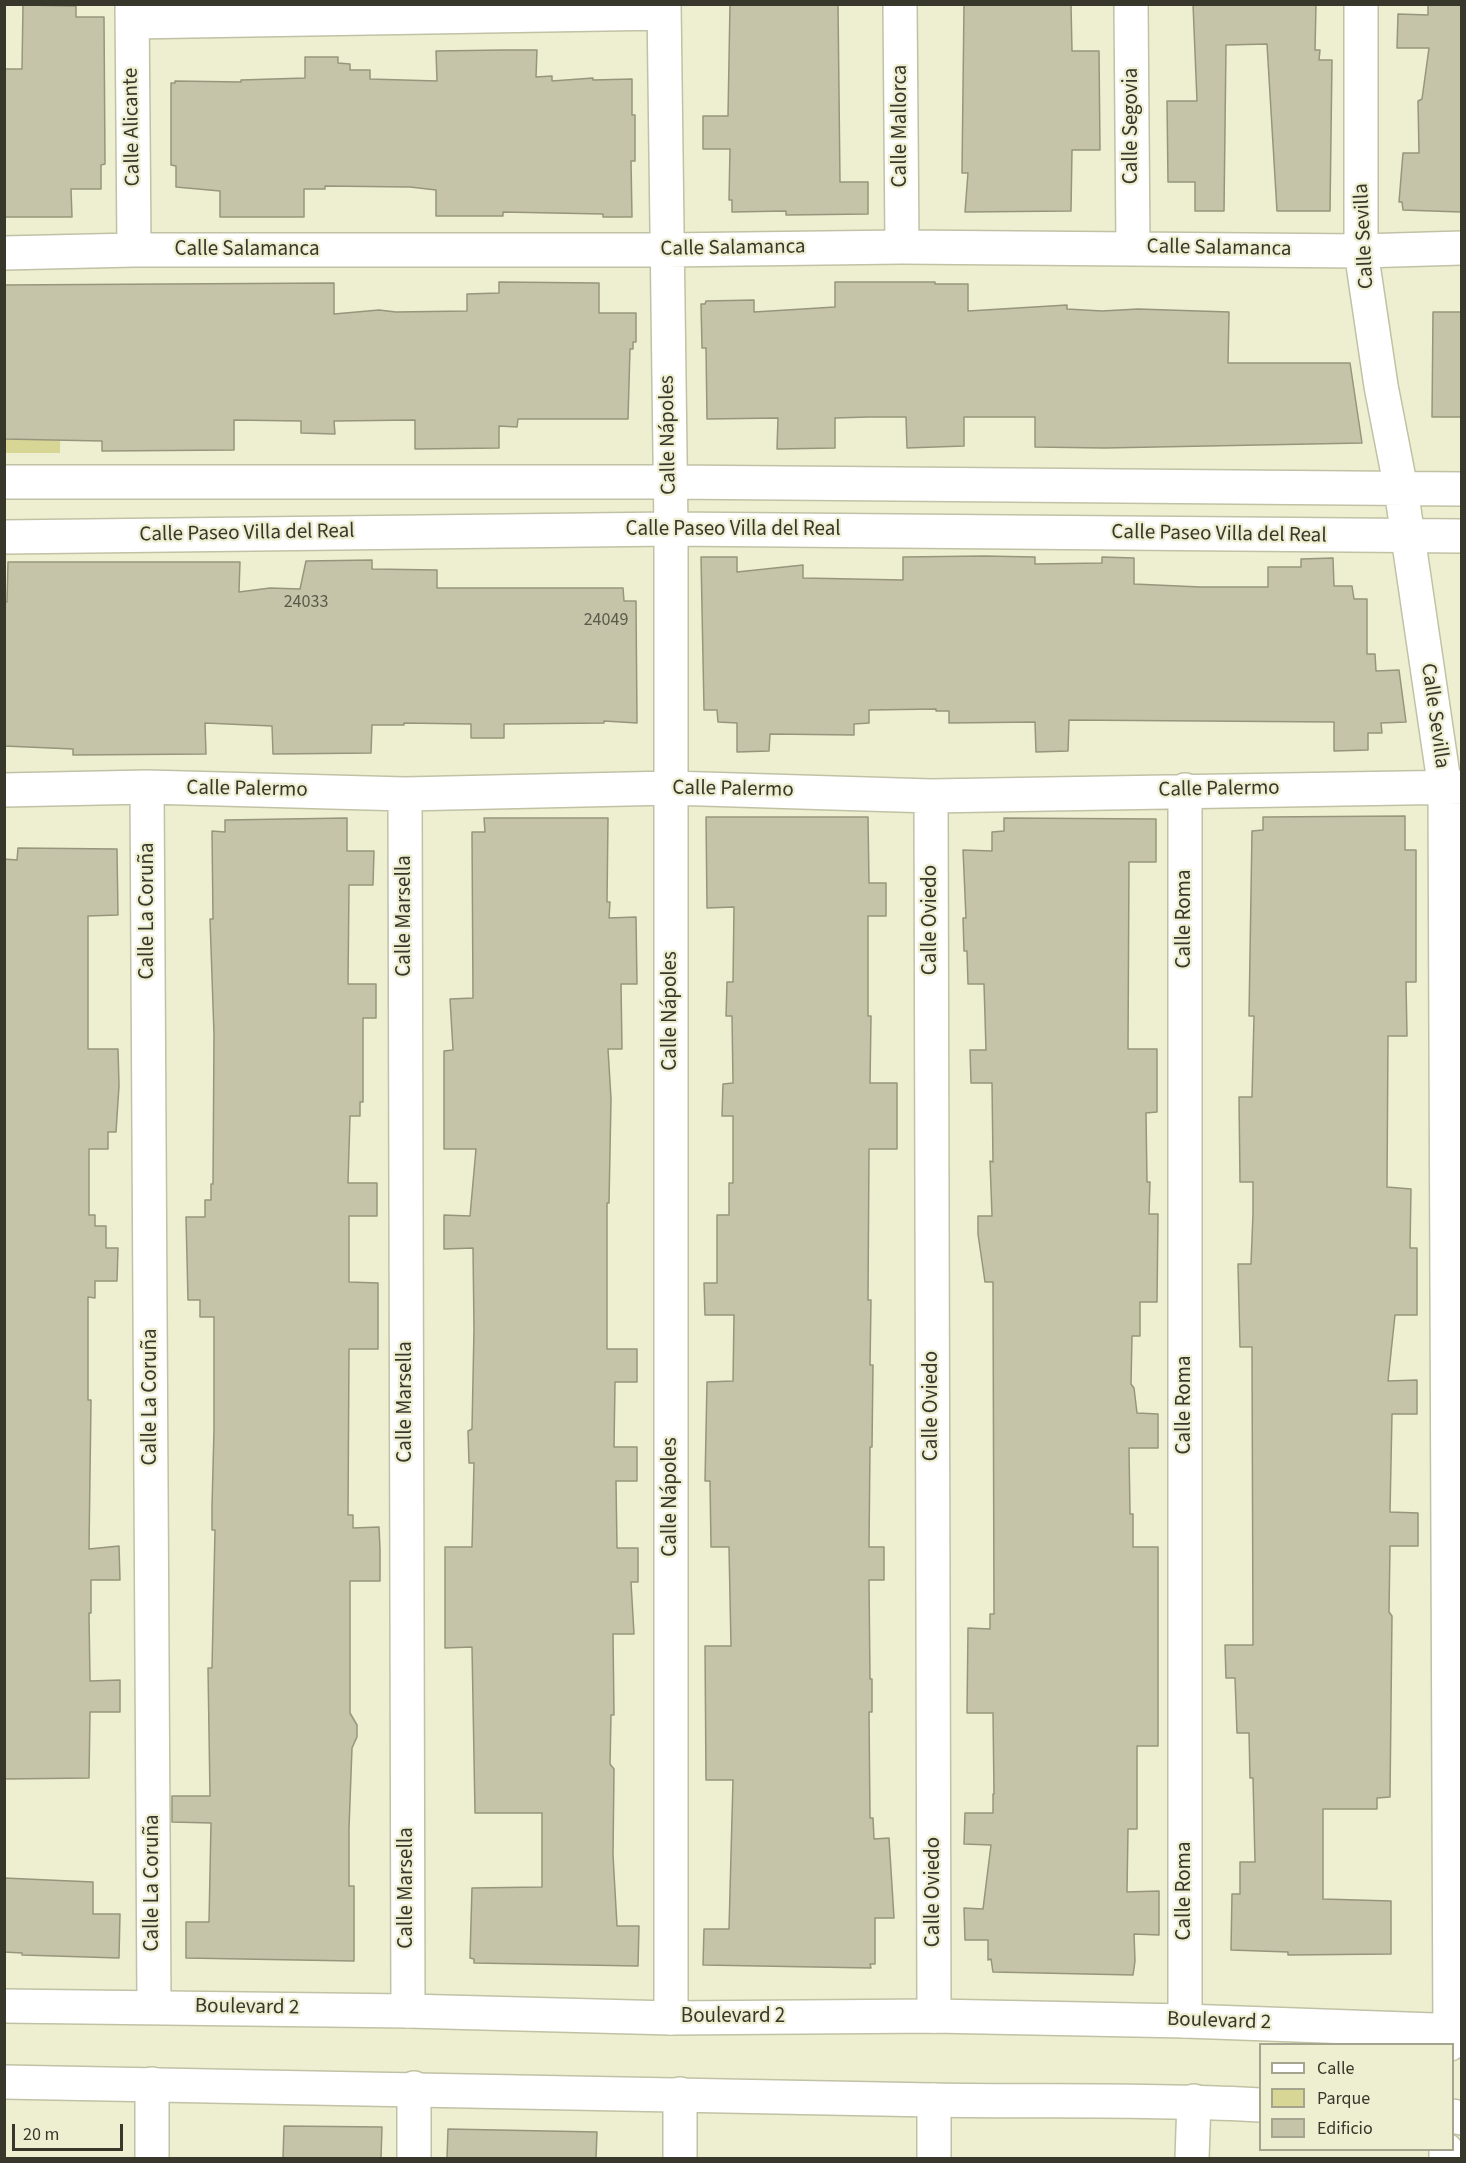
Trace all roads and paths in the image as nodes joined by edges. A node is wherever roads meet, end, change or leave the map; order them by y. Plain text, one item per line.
1 (900, 4) edge
2 (1131, 4) edge
3 (1361, 4) edge
4 (664, 9) edge
5 (132, 13) edge
6 (902, 247) junction
7 (1133, 248) junction
8 (1461, 248) edge
9 (134, 250) junction
10 (666, 250) junction
11 (1361, 251) junction
12 (4, 253) edge
13 (4, 482) edge
14 (670, 482) junction
15 (1401, 489) junction
16 (1461, 489) edge
17 (671, 529) junction
18 (1461, 536) edge
19 (4, 537) edge
20 (1409, 537) junction
21 (147, 787) junction
22 (671, 788) junction
23 (1453, 788) edge
24 (4, 790) edge
25 (1185, 790) junction
26 (405, 794) junction
27 (931, 796) junction
28 (4, 2006) edge
29 (154, 2006) junction
30 (408, 2011) junction
31 (934, 2016) junction
32 (671, 2018) junction
33 (1185, 2021) junction
34 (1454, 2035) edge
35 (4, 2082) edge
36 (152, 2084) junction
37 (414, 2088) junction
38 (680, 2094) junction
39 (934, 2100) junction
40 (1194, 2101) junction
41 (1259, 2105) edge
42 (152, 2158) edge
43 (414, 2158) edge
44 (680, 2158) edge
45 (934, 2158) edge
46 (1192, 2158) edge

1 - 6 street, Calle Mallorca
2 - 7 street, Calle Segovia
3 - 11 street, Calle Sevilla
4 - 5 street
4 - 10 street, Calle Nápoles
5 - 9 street, Calle Alicante
6 - 7 street, Calle Salamanca
6 - 10 street, Calle Salamanca
7 - 11 street, Calle Salamanca
8 - 11 street, Calle Salamanca
9 - 10 street, Calle Salamanca
9 - 12 street, Calle Salamanca
10 - 14 street, Calle Nápoles
11 - 15 street, Calle Sevilla
13 - 14 street
14 - 15 street
14 - 17 street, Calle Nápoles
15 - 16 street
15 - 20 street, Calle Sevilla
17 - 19 street, Calle Paseo Villa del Real
17 - 20 street, Calle Paseo Villa del Real
17 - 22 street, Calle Nápoles
18 - 20 street, Calle Paseo Villa del Real
20 - 23 street, Calle Sevilla
21 - 24 street, Calle Palermo
21 - 26 street, Calle Palermo
21 - 29 street, Calle La Coruña
22 - 26 street, Calle Palermo
22 - 27 street, Calle Palermo
22 - 32 street, Calle Nápoles
23 - 25 street, Calle Palermo
23 - 34 street, Calle Sevilla
25 - 27 street, Calle Palermo
25 - 33 street, Calle Roma
26 - 30 street, Calle Marsella
27 - 31 street, Calle Oviedo
28 - 29 street, Boulevard 2
29 - 30 street, Boulevard 2
30 - 32 street, Boulevard 2
31 - 32 street, Boulevard 2
31 - 33 street, Boulevard 2
33 - 34 street, Boulevard 2
35 - 36 street
36 - 37 street
36 - 42 street
37 - 38 street
37 - 43 street
38 - 39 street
38 - 44 street
39 - 40 street
39 - 45 street
40 - 41 street
40 - 46 street

